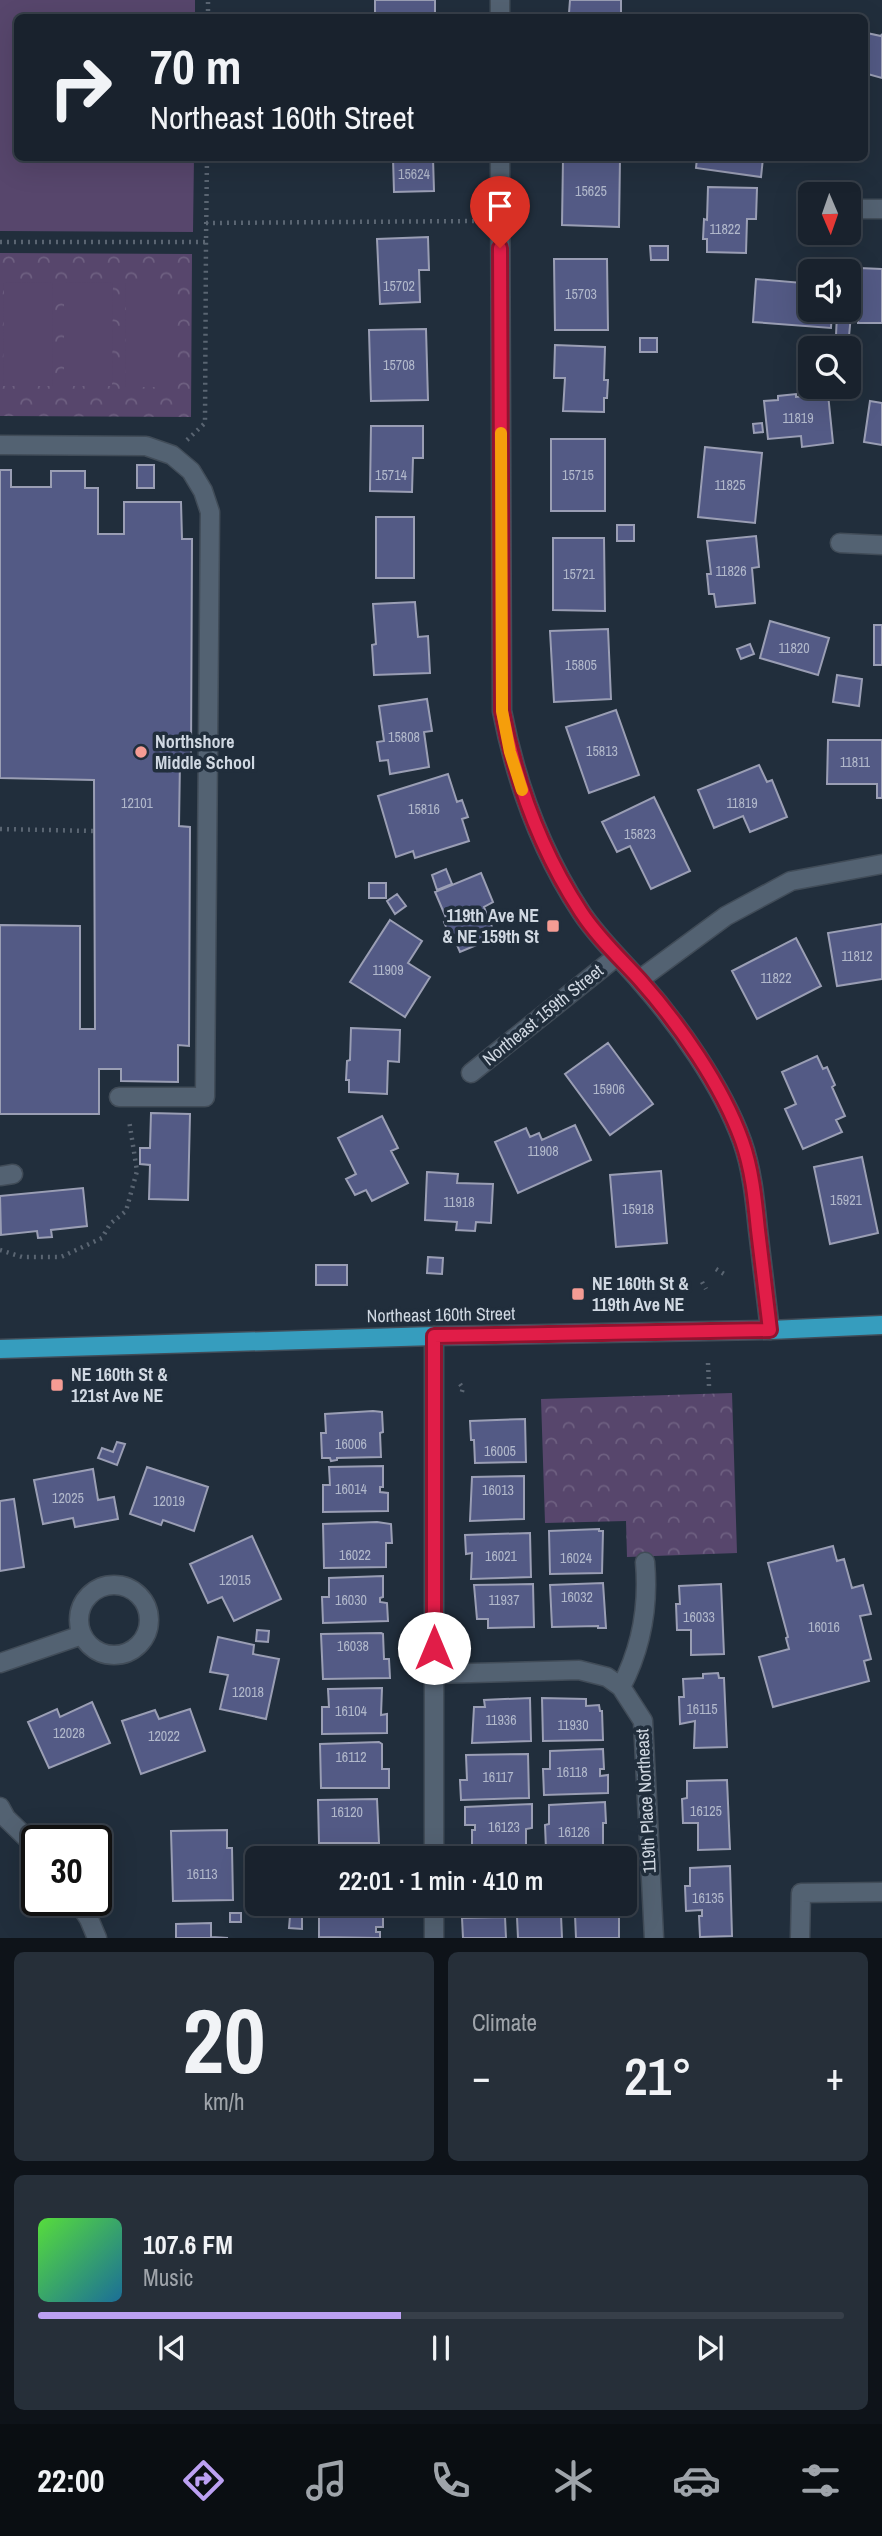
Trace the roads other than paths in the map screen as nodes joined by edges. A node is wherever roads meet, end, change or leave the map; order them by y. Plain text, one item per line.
1 (500, 161) edge
2 (861, 209) edge
3 (882, 209) edge
4 (0, 445) edge
5 (841, 543) dead end
6 (882, 545) edge
7 (882, 864) edge
8 (616, 957) junction
9 (639, 980) junction
10 (471, 1073) dead end
11 (119, 1097) road end
12 (882, 1325) edge
13 (770, 1330) junction
14 (434, 1336) junction
15 (0, 1349) edge
16 (645, 1562) dead end
17 (82, 1635) junction
18 (0, 1663) edge
19 (434, 1674) junction
20 (614, 1682) junction
21 (0, 1807) edge
22 (21, 1833) edge
23 (434, 1846) edge
24 (882, 1892) edge
25 (87, 1916) edge
26 (434, 1916) edge
27 (97, 1937) edge
28 (434, 1937) edge
29 (654, 1937) edge
30 (800, 1937) edge

1 - 8 street
2 - 3 street
4 - 11 street
5 - 6 street
7 - 9 street
8 - 9 street
8 - 10 street, Northeast 159th Street
9 - 13 street
12 - 13 main road, Northeast 160th Street
13 - 14 main road, Northeast 160th Street
14 - 15 main road, Northeast 160th Street
14 - 19 street
16 - 20 street
17 - 17 street
17 - 18 street
19 - 20 street
19 - 23 street
20 - 29 street, 119th Place Northeast
21 - 22 street
24 - 30 street
25 - 27 street
26 - 28 street

